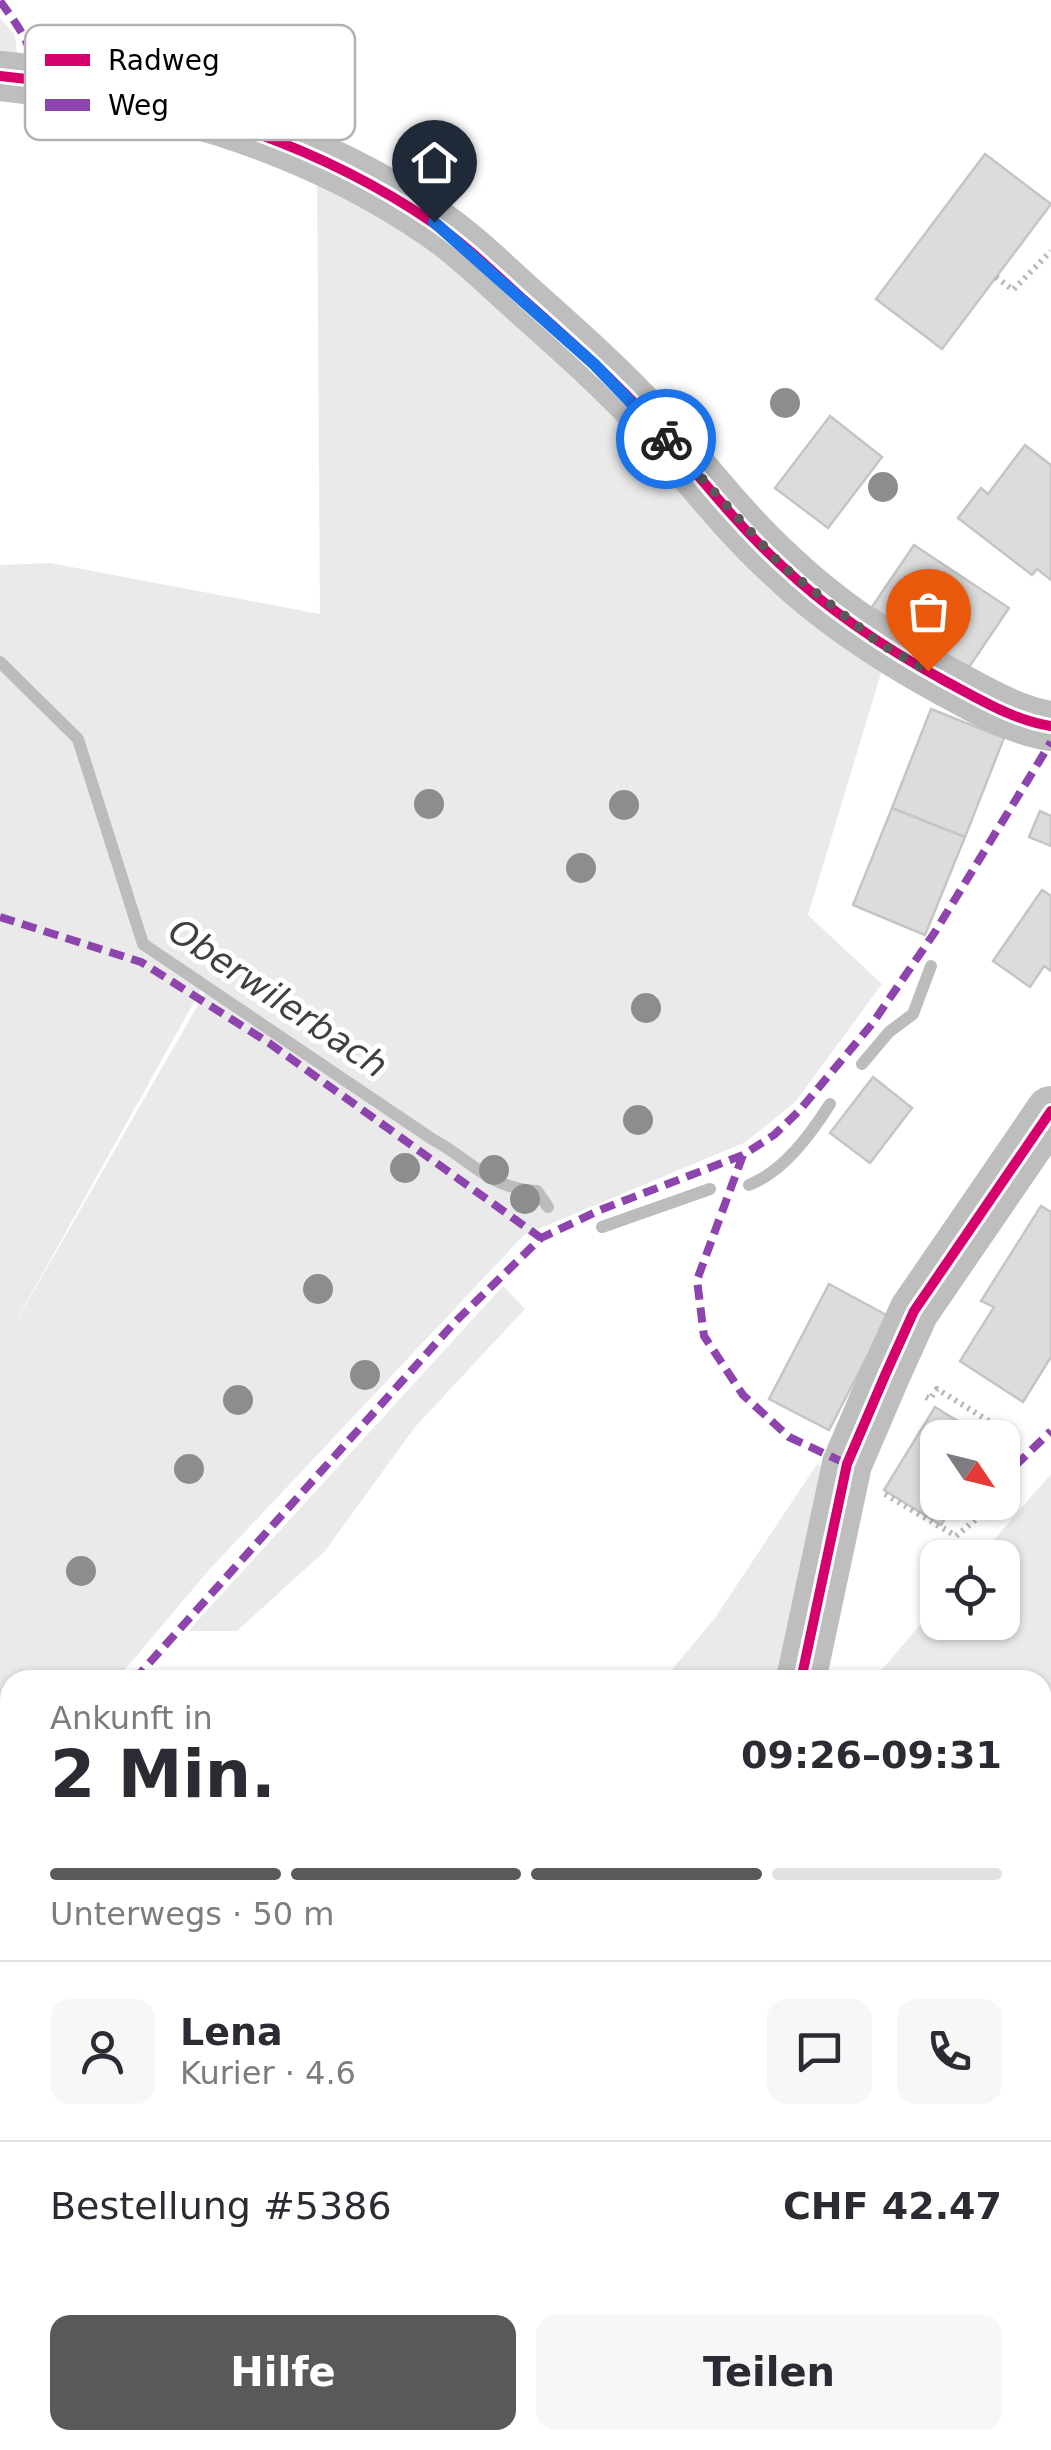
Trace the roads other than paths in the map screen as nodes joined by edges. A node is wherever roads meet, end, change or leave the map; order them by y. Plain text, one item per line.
1 (0, 76) edge
2 (25, 80) edge
3 (265, 140) edge
4 (1051, 726) edge
5 (1051, 1111) edge
6 (802, 1670) edge

1 - 2 street
3 - 4 street
5 - 6 street

